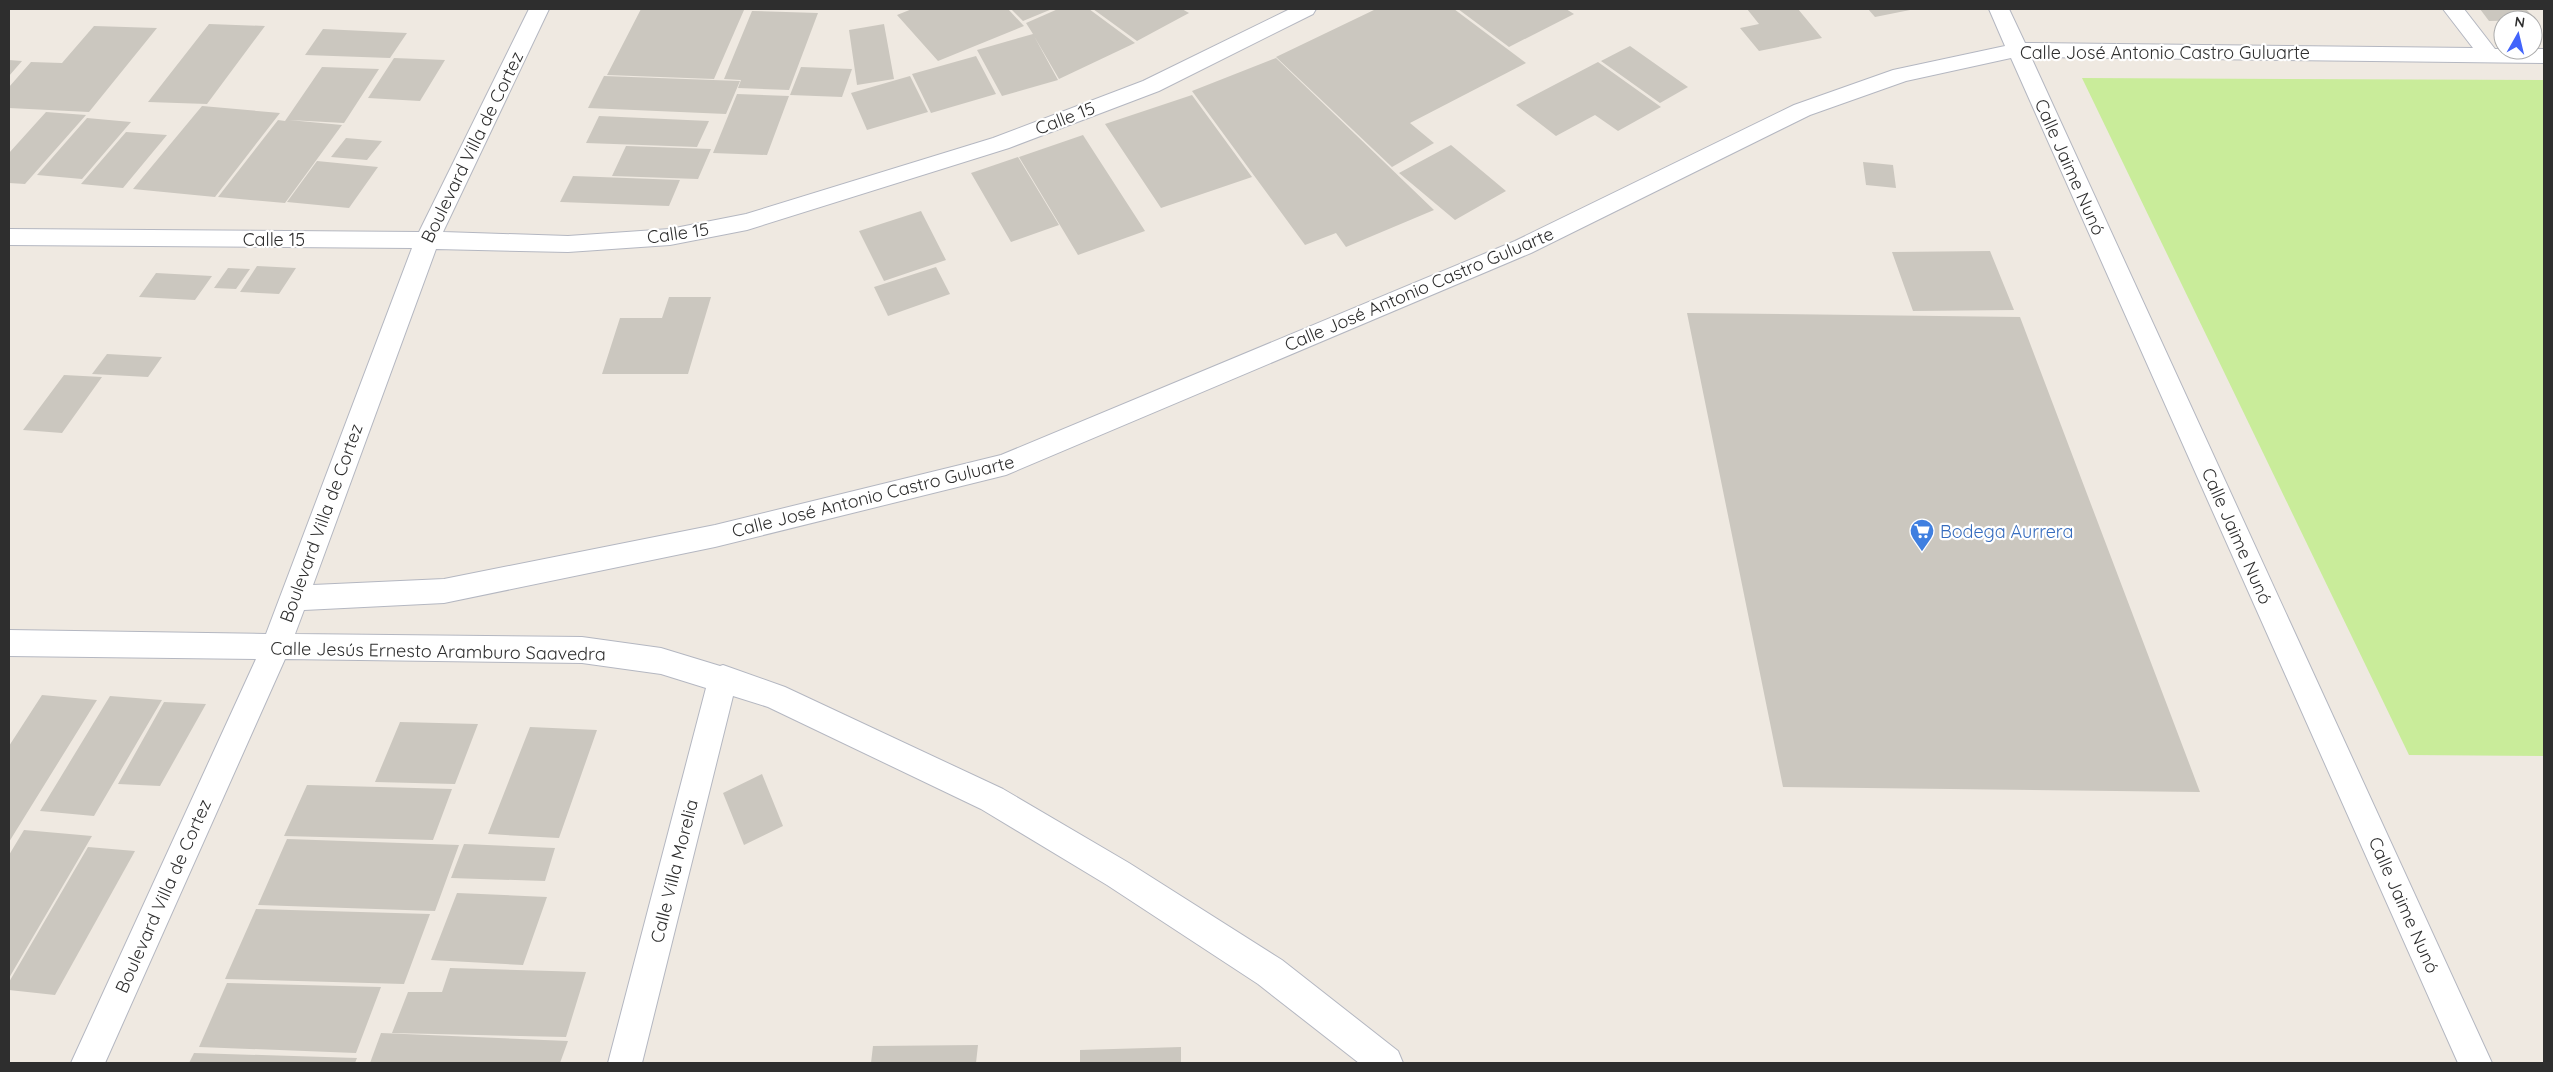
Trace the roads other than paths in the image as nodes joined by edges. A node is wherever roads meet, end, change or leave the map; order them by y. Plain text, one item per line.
1 (539, 9) edge
2 (1306, 9) edge
3 (1999, 9) edge
4 (2453, 9) edge
5 (2017, 50) junction
6 (2489, 55) junction
7 (2544, 56) edge
8 (9, 237) edge
9 (426, 240) junction
10 (294, 598) junction
11 (9, 643) edge
12 (274, 648) junction
13 (724, 678) junction
14 (88, 1063) edge
15 (624, 1063) edge
16 (1386, 1063) edge
17 (2475, 1063) edge

1 - 9 street, Boulevard Villa de Cortez
2 - 9 street, Calle 15
3 - 5 street, Calle Jaime Nunó
4 - 6 street
5 - 6 street, Calle José Antonio Castro Guluarte
5 - 10 street, Calle José Antonio Castro Guluarte
5 - 17 street, Calle Jaime Nunó
6 - 7 street, Calle José Antonio Castro Guluarte
8 - 9 street, Calle 15
9 - 10 street, Boulevard Villa de Cortez
10 - 12 street, Boulevard Villa de Cortez
11 - 12 street, Calle Jesús Ernesto Aramburo Saavedra
12 - 13 street, Calle Jesús Ernesto Aramburo Saavedra
12 - 14 street, Boulevard Villa de Cortez
13 - 15 street, Calle Villa Morelia
13 - 16 street, Calle Jesús Ernesto Aramburo Saavedra

